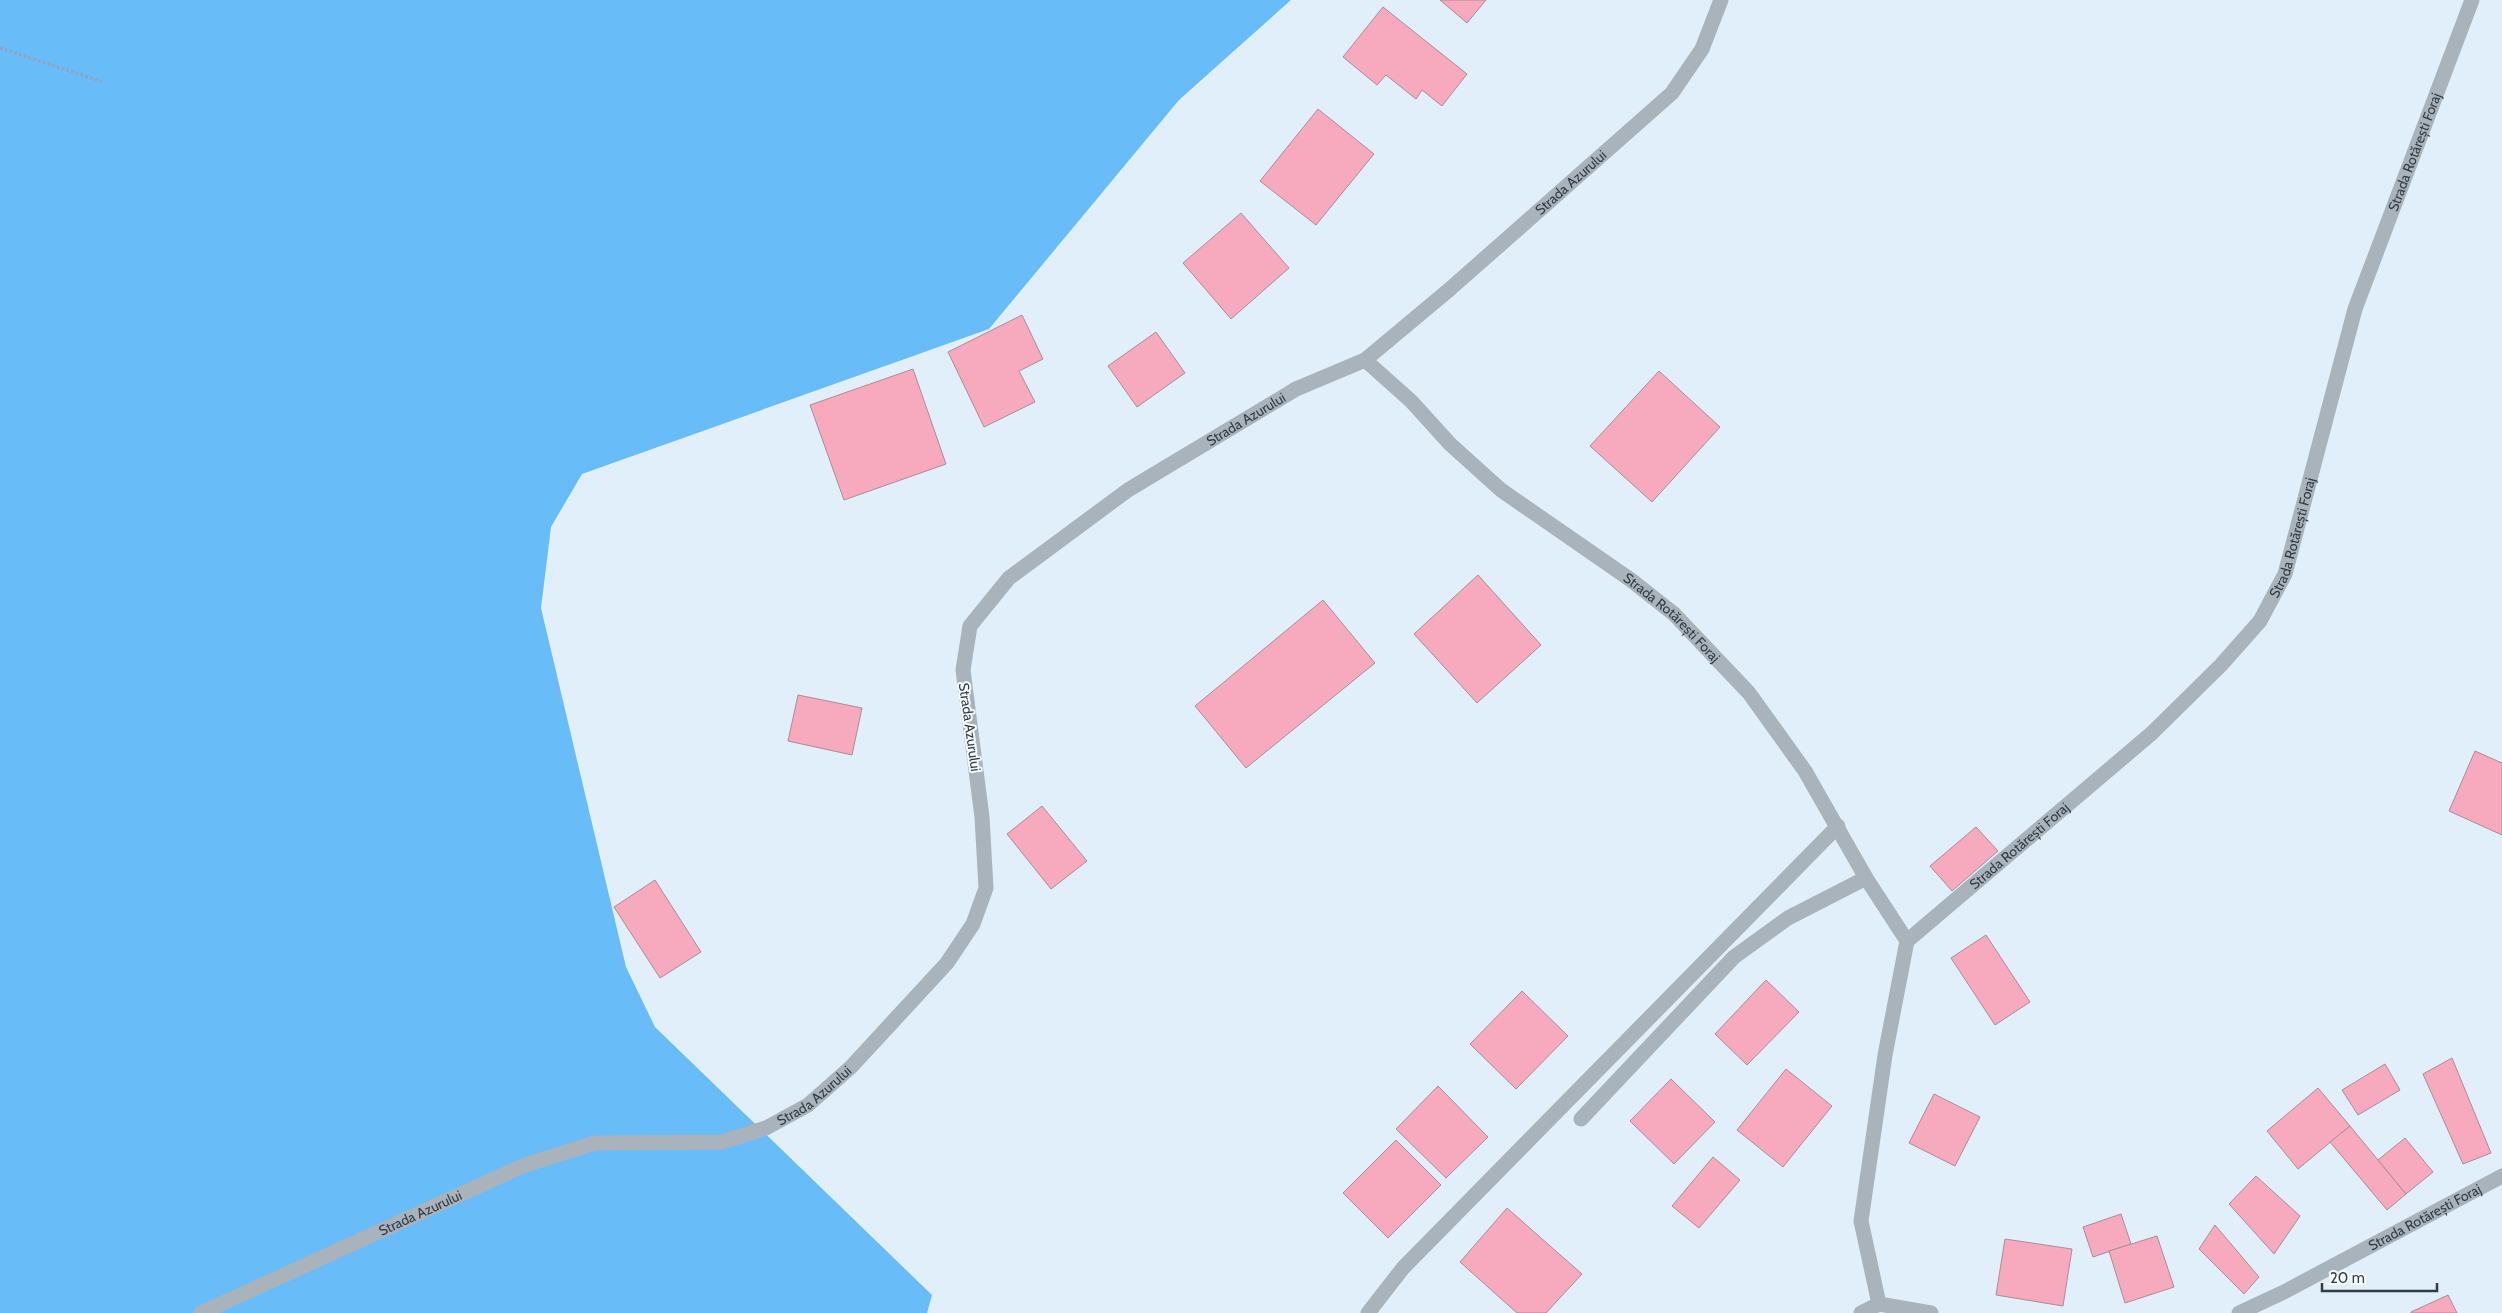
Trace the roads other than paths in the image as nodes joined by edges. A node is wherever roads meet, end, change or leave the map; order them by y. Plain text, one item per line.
1 (1721, 0) edge
2 (2472, 0) edge
3 (1365, 360) junction
4 (1838, 826) junction
5 (1866, 878) junction
6 (1907, 941) junction
7 (1581, 1119) dead end
8 (2502, 1176) edge
9 (1879, 1304) junction
10 (201, 1313) edge
11 (1368, 1313) edge
12 (1861, 1313) edge
13 (1931, 1313) edge
14 (2239, 1313) edge

1 - 3 street, Strada Azurului
2 - 6 street, Strada Rotărești Foraj
3 - 4 street, Strada Rotărești Foraj
3 - 10 street, Strada Azurului
4 - 5 street, Strada Rotărești Foraj
4 - 11 street
5 - 6 street, Strada Rotărești Foraj
5 - 7 street
6 - 9 street
8 - 14 street, Strada Rotărești Foraj
9 - 12 street
9 - 13 street

